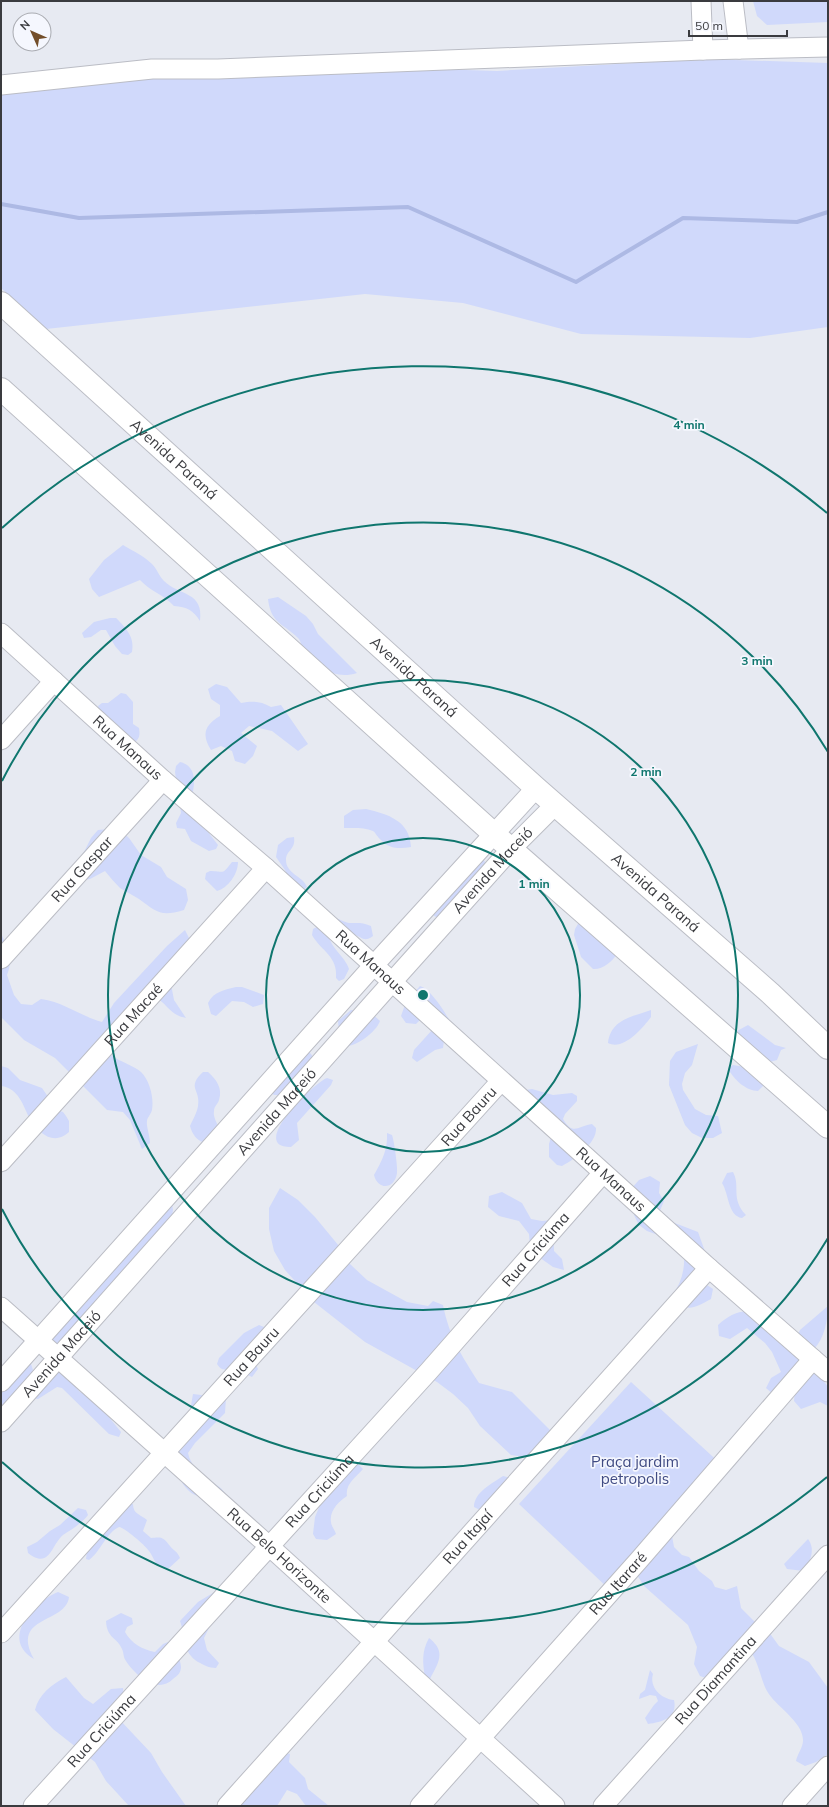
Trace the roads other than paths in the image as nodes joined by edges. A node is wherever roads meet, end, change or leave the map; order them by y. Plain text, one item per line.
1 (701, 1) edge
2 (734, 1) edge
3 (828, 47) edge
4 (739, 49) junction
5 (703, 50) junction
6 (1, 85) edge
7 (1, 303) edge
8 (1, 389) edge
9 (1, 633) edge
10 (54, 681) junction
11 (1, 740) edge
12 (163, 780) junction
13 (536, 788) junction
14 (555, 804) junction
15 (494, 834) junction
16 (512, 848) junction
17 (266, 868) junction
18 (1, 959) edge
19 (374, 965) junction
20 (392, 982) junction
21 (828, 1048) edge
22 (502, 1081) junction
23 (828, 1127) edge
24 (1, 1162) edge
25 (603, 1173) junction
26 (709, 1268) junction
27 (1, 1307) edge
28 (38, 1341) junction
29 (58, 1359) junction
30 (813, 1359) junction
31 (828, 1372) edge
32 (1, 1382) edge
33 (1, 1422) edge
34 (166, 1452) junction
35 (269, 1546) junction
36 (828, 1555) edge
37 (1, 1633) edge
38 (374, 1642) junction
39 (481, 1739) junction
40 (828, 1766) edge
41 (33, 1806) edge
42 (227, 1806) edge
43 (420, 1806) edge
44 (555, 1806) edge
45 (603, 1806) edge
46 (792, 1806) edge

1 - 5 street
2 - 4 street
3 - 4 street
4 - 5 street
5 - 6 street
7 - 13 main road, Avenida Paraná
8 - 15 main road
9 - 10 street, Rua Manaus
10 - 11 street
10 - 12 street, Rua Manaus
12 - 17 street, Rua Manaus
12 - 18 street, Rua Gaspar
13 - 14 main road, Avenida Paraná
13 - 15 street, Avenida Maceió
14 - 16 street, Avenida Maceió
14 - 21 main road, Avenida Paraná
15 - 16 main road
15 - 19 street, Avenida Maceió
16 - 20 street, Avenida Maceió
16 - 23 main road
17 - 19 street, Rua Manaus
17 - 24 street, Rua Macaé
19 - 20 street, Rua Manaus
19 - 28 street, Avenida Maceió
20 - 22 street, Rua Manaus
20 - 29 street, Avenida Maceió
22 - 25 street, Rua Manaus
22 - 34 street, Rua Bauru
25 - 26 street, Rua Manaus
25 - 35 street, Rua Criciúma
26 - 30 street, Rua Manaus
26 - 38 street, Rua Itajaí
27 - 28 street, Rua Belo Horizonte
28 - 29 street, Rua Belo Horizonte
28 - 32 street, Avenida Maceió
29 - 33 street, Avenida Maceió
29 - 34 street, Rua Belo Horizonte
30 - 31 street, Rua Manaus
30 - 39 street, Rua Itararé
34 - 35 street, Rua Belo Horizonte
34 - 37 street, Rua Bauru
35 - 38 street, Rua Belo Horizonte
35 - 41 street, Rua Criciúma
36 - 45 street, Rua Diamantina
38 - 39 street, Rua Belo Horizonte
38 - 42 street, Rua Itajaí
39 - 43 street, Rua Itararé
39 - 44 street, Rua Belo Horizonte
40 - 46 street

